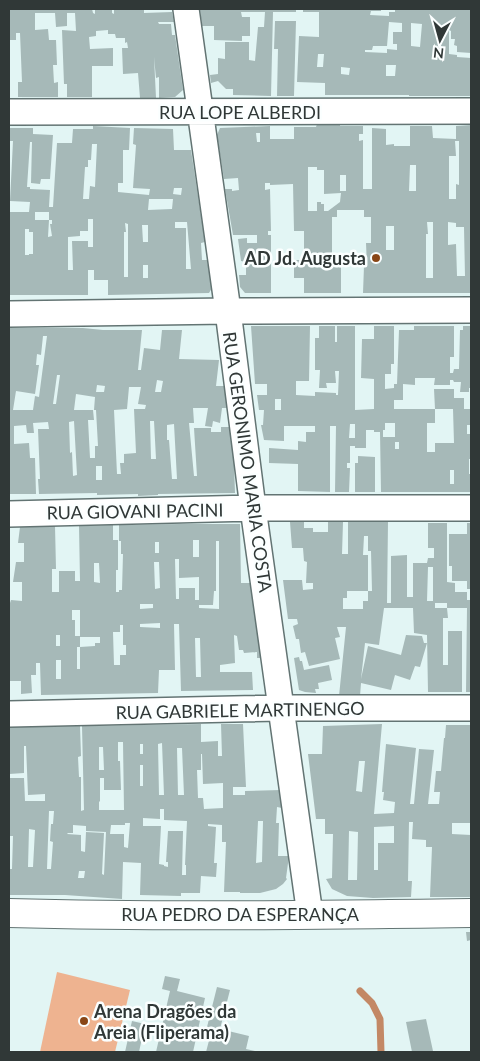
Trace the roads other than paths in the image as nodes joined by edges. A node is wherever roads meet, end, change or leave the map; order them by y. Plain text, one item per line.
1 (186, 9) edge
2 (9, 112) edge
3 (201, 112) junction
4 (471, 112) edge
5 (471, 310) edge
6 (228, 311) junction
7 (9, 314) edge
8 (253, 508) junction
9 (471, 508) edge
10 (9, 514) edge
11 (282, 708) junction
12 (471, 708) edge
13 (9, 714) edge
14 (9, 913) edge
15 (471, 913) edge
16 (310, 915) junction

1 - 3 street, RUA GERONIMO MARIA COSTA
2 - 3 street, RUA LOPE ALBERDI
3 - 4 street, RUA LOPE ALBERDI
3 - 6 street, RUA GERONIMO MARIA COSTA
5 - 6 street
6 - 7 street
6 - 8 street, RUA GERONIMO MARIA COSTA
8 - 9 street, RUA GIOVANI PACINI
8 - 10 street, RUA GIOVANI PACINI
8 - 11 street, RUA GERONIMO MARIA COSTA
11 - 12 street, RUA GABRIELE MARTINENGO
11 - 13 street, RUA GABRIELE MARTINENGO
11 - 16 street, RUA GERONIMO MARIA COSTA
14 - 16 main road, RUA PEDRO DA ESPERANÇA
15 - 16 main road, RUA PEDRO DA ESPERANÇA

